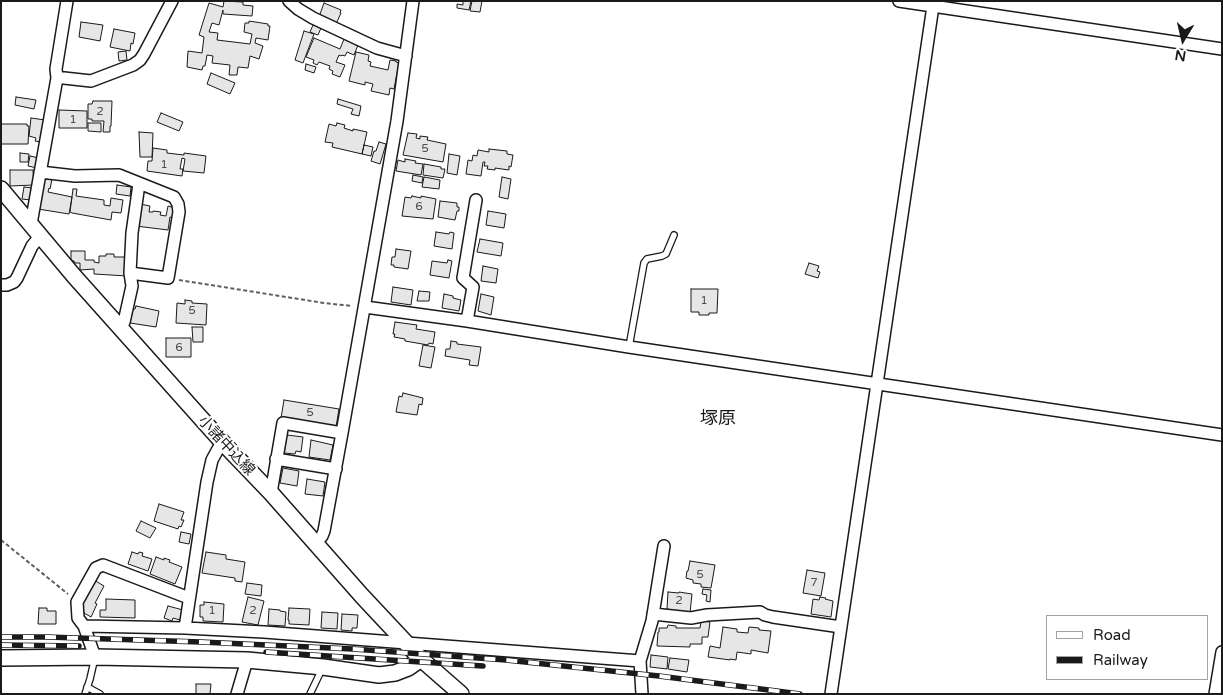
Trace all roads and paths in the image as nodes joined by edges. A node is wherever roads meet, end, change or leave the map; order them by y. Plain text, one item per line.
1 (67, 1) edge
2 (172, 1) edge
3 (289, 1) edge
4 (413, 1) edge
5 (900, 1) edge
6 (982, 1) edge
7 (934, 6) junction
8 (980, 13) junction
9 (1222, 49) edge
10 (406, 56) junction
11 (57, 78) junction
12 (40, 172) junction
13 (140, 184) junction
14 (1, 189) edge
15 (476, 200) dead end
16 (31, 224) junction
17 (40, 236) junction
18 (674, 236) dead end
19 (130, 273) junction
20 (168, 278) junction
21 (1, 285) edge
22 (365, 307) junction
23 (467, 321) junction
24 (119, 327) junction
25 (629, 347) junction
26 (877, 384) junction
27 (342, 433) junction
28 (1222, 434) edge
29 (224, 444) junction
30 (276, 459) junction
31 (336, 469) junction
32 (270, 493) junction
33 (1, 540) edge
34 (316, 543) junction
35 (664, 546) dead end
36 (189, 598) junction
37 (78, 602) junction
38 (653, 614) junction
39 (84, 626) junction
40 (841, 627) junction
41 (185, 628) junction
42 (406, 643) junction
43 (1222, 652) edge
44 (95, 657) junction
45 (1, 658) edge
46 (421, 659) junction
47 (247, 660) junction
48 (640, 661) junction
49 (323, 667) junction
50 (87, 687) junction
51 (85, 694) edge
52 (100, 694) edge
53 (237, 694) edge
54 (310, 694) edge
55 (461, 694) edge
56 (642, 694) edge
57 (831, 694) edge
58 (1215, 694) edge

1 - 11 street
2 - 11 street
3 - 10 street
4 - 10 street
5 - 7 street
6 - 8 street
7 - 8 street
7 - 26 street
8 - 9 street
10 - 22 street
11 - 12 street
12 - 13 street
12 - 16 street
13 - 19 street
13 - 20 street
14 - 16 main road, 小諸中込線
15 - 23 street
16 - 17 main road, 小諸中込線
17 - 21 street
17 - 24 main road, 小諸中込線
18 - 25 lane
19 - 20 street
19 - 24 street
20 - 22 path
22 - 23 street
22 - 27 street
23 - 25 street
24 - 29 main road, 小諸中込線
25 - 26 street
26 - 28 street
26 - 40 street
27 - 30 street
27 - 31 street
29 - 32 main road, 小諸中込線
29 - 36 street
30 - 31 street
30 - 32 street
31 - 34 street
32 - 34 main road, 小諸中込線
33 - 37 path
34 - 42 main road, 小諸中込線
35 - 38 street
36 - 37 street
36 - 41 street
37 - 39 street
38 - 40 street
38 - 48 street
39 - 41 street
39 - 44 street
40 - 57 street
41 - 42 street
42 - 46 main road, 小諸中込線
42 - 48 street
43 - 58 street
44 - 45 main road
44 - 47 main road
44 - 50 lane
46 - 49 main road
46 - 55 main road, 小諸中込線
47 - 49 main road
47 - 53 street
48 - 56 street
49 - 54 lane
50 - 51 lane
50 - 52 lane

